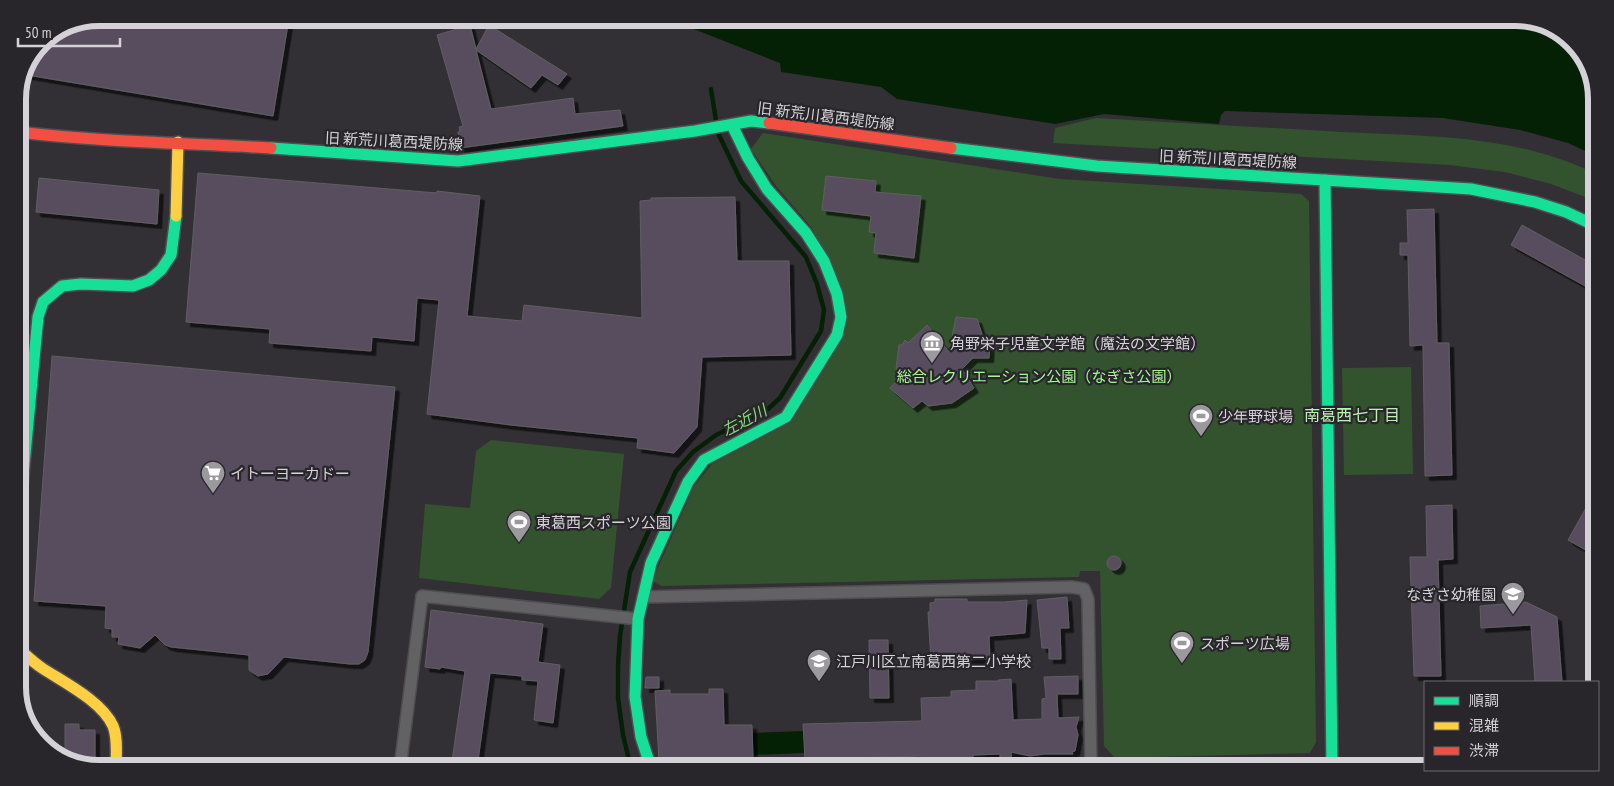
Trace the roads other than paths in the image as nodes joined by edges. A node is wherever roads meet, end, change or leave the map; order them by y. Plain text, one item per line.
1 (732, 125) junction
2 (26, 133) edge
3 (178, 142) junction
4 (1325, 180) junction
5 (1588, 222) edge
6 (26, 441) edge
7 (642, 597) junction
8 (638, 620) junction
9 (26, 655) edge
10 (116, 760) edge
11 (401, 760) edge
12 (648, 760) edge
13 (1091, 760) edge
14 (1332, 760) edge

1 - 3 street, 旧 新荒川葛西堤防線
1 - 4 street, 旧 新荒川葛西堤防線
1 - 7 street
2 - 3 street, 旧 新荒川葛西堤防線
3 - 6 street
4 - 5 street, 旧 新荒川葛西堤防線
4 - 14 street
7 - 8 street
7 - 13 street
8 - 11 street
8 - 12 street
9 - 10 street

